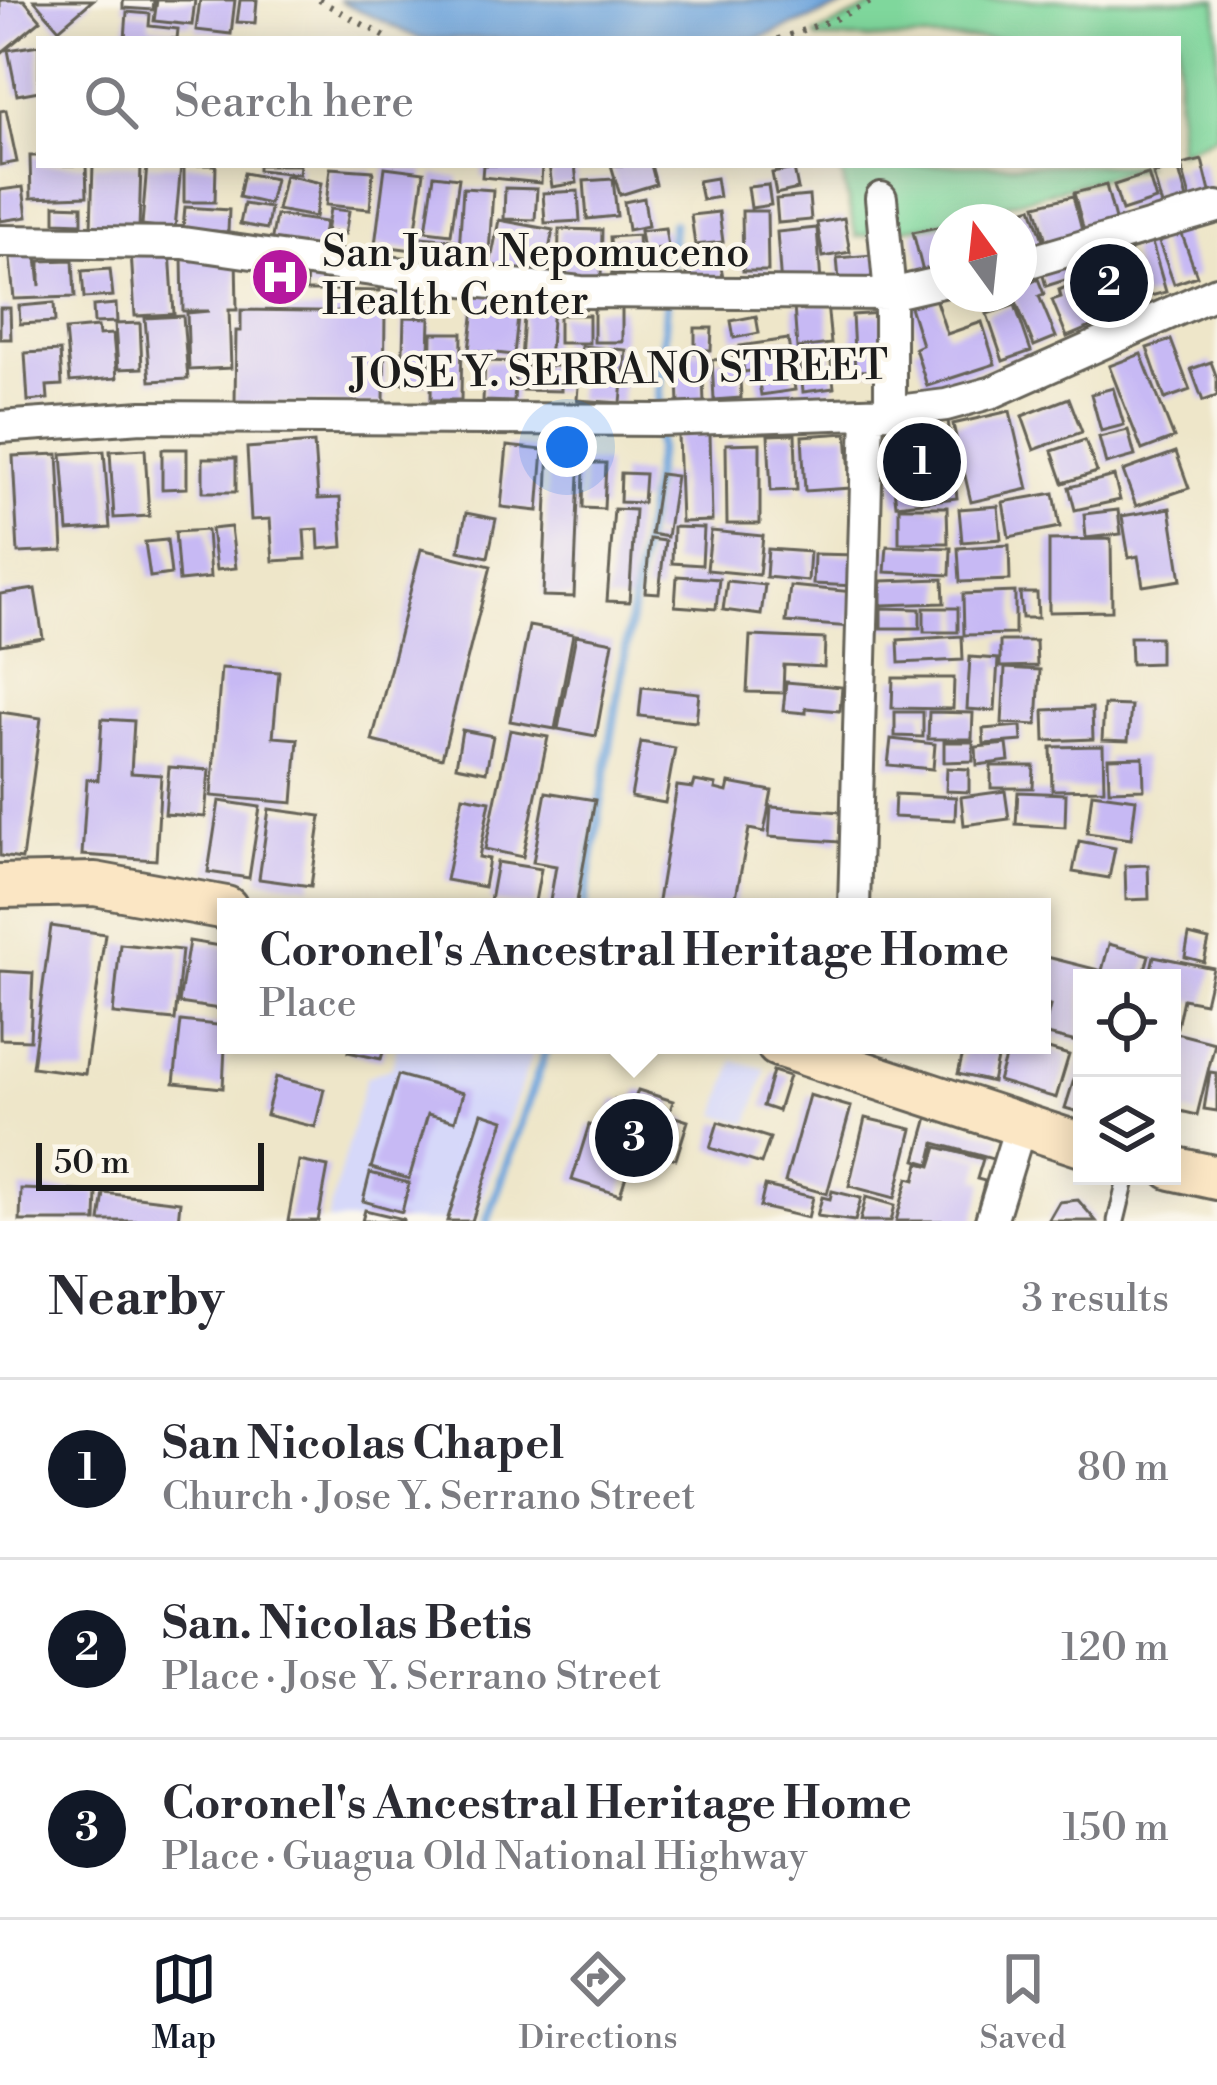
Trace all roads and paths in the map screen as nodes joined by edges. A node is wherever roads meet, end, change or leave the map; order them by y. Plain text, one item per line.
1 (319, 0) edge
2 (875, 0) edge
3 (384, 36) edge
4 (787, 36) edge
5 (881, 198) dead end
6 (1217, 207) edge
7 (0, 241) edge
8 (1037, 260) edge
9 (929, 285) edge
10 (1217, 292) edge
11 (890, 294) junction
12 (879, 413) junction
13 (0, 427) edge
14 (0, 886) edge
15 (854, 898) edge
16 (217, 906) edge
17 (850, 1058) edge
18 (1020, 1127) junction
19 (1073, 1142) edge
20 (1181, 1170) edge
21 (1217, 1178) edge
22 (1125, 1185) edge
23 (992, 1221) edge
24 (1116, 1221) edge

1 - 3 path
2 - 4 path
5 - 11 street
6 - 8 street
7 - 11 street
9 - 11 street
10 - 12 street, JOSE Y. SERRANO STREET
11 - 12 street
12 - 13 street, JOSE Y. SERRANO STREET
12 - 15 street
14 - 16 main road
17 - 18 main road
18 - 19 main road
18 - 23 street
20 - 21 main road
22 - 24 lane

